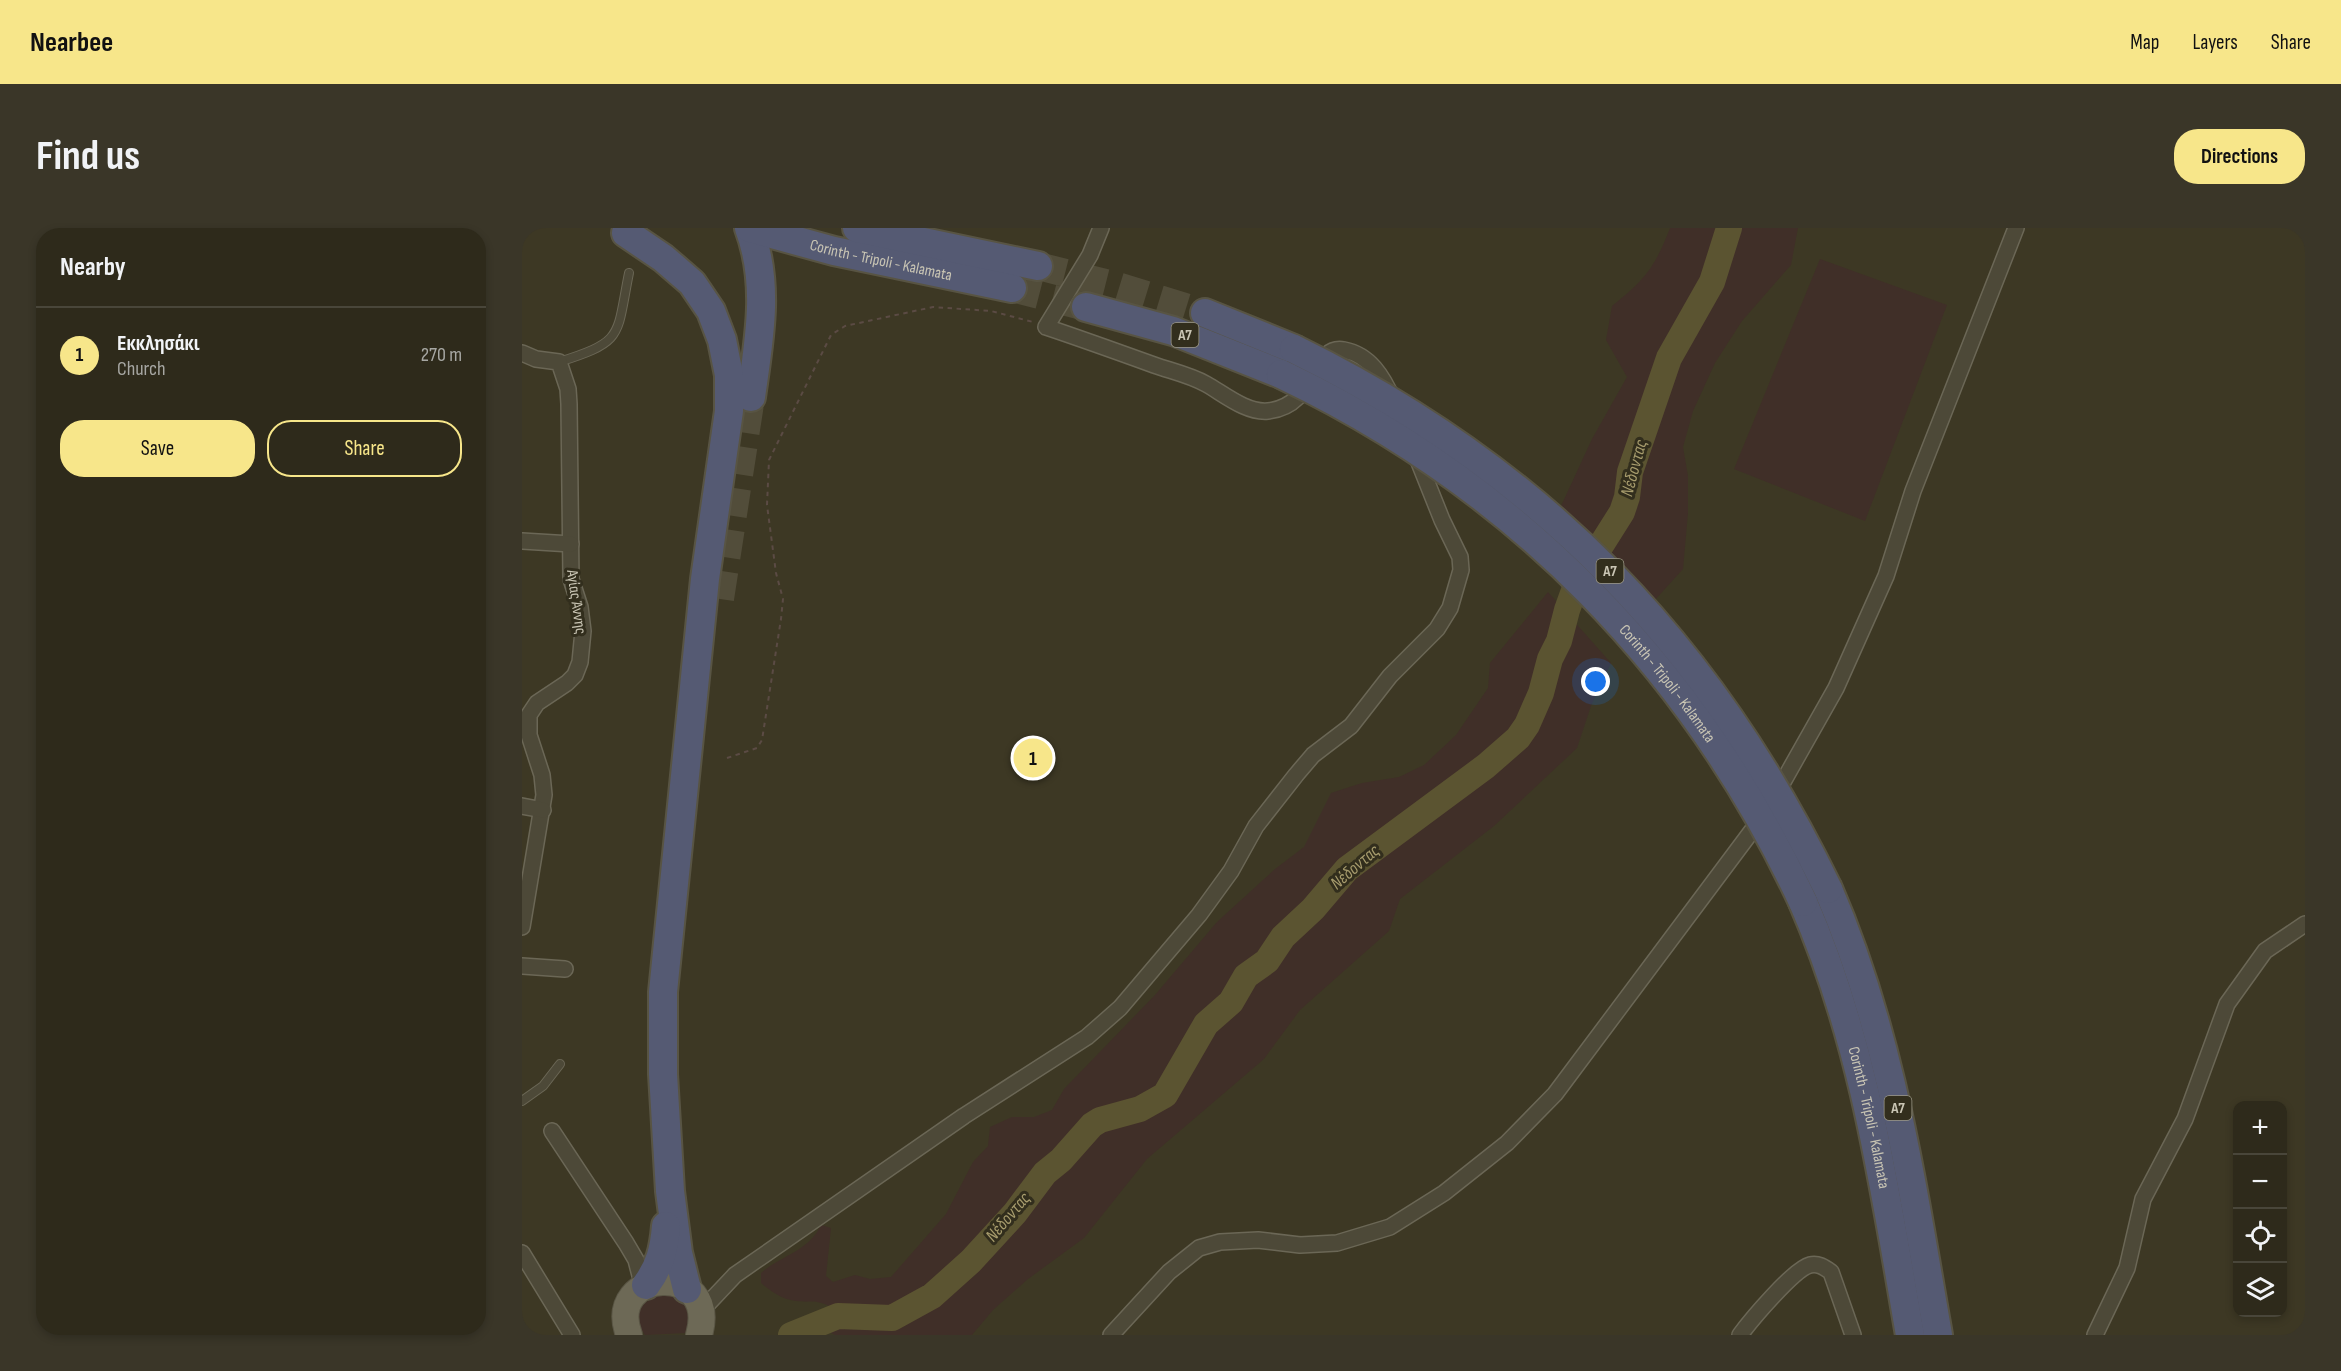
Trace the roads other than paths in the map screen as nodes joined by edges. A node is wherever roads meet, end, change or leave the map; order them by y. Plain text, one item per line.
1 (749, 228) edge
2 (857, 228) edge
3 (1101, 228) edge
4 (2016, 228) edge
5 (626, 233) dead end
6 (923, 257) junction
7 (1038, 266) tunnel mouth
8 (629, 273) dead end
9 (1012, 288) tunnel mouth
10 (1086, 307) tunnel mouth
11 (1205, 313) tunnel mouth
12 (523, 358) edge
13 (1288, 361) junction
14 (559, 362) junction
15 (751, 397) tunnel mouth
16 (522, 541) edge
17 (571, 544) junction
18 (720, 599) tunnel mouth
19 (526, 710) edge
20 (683, 778) junction
21 (522, 806) edge
22 (543, 810) junction
23 (2305, 924) edge
24 (522, 927) edge
25 (522, 966) edge
26 (565, 969) dead end
27 (560, 1064) dead end
28 (522, 1101) edge
29 (552, 1131) dead end
30 (670, 1191) junction
31 (522, 1253) edge
32 (735, 1275) junction
33 (644, 1286) junction
34 (694, 1307) edge
35 (624, 1328) edge
36 (572, 1335) edge
37 (1111, 1335) edge
38 (1740, 1335) edge
39 (1852, 1335) edge
40 (1910, 1335) edge
41 (1938, 1335) edge
42 (2095, 1335) edge

1 - 6 highway, Corinth - Tripoli - Kalamata
1 - 15 highway
2 - 6 highway, Corinth - Tripoli - Kalamata
3 - 32 street
4 - 37 street
5 - 20 highway
6 - 7 highway, Corinth - Tripoli - Kalamata
6 - 9 highway, Corinth - Tripoli - Kalamata
8 - 14 lane
10 - 13 highway, Corinth - Tripoli - Kalamata / Α7
11 - 13 highway, Corinth - Tripoli - Kalamata / Α7
12 - 14 street
13 - 40 highway, Corinth - Tripoli - Kalamata / Α7, bridge
13 - 41 highway, Corinth - Tripoli - Kalamata / Α7, bridge
14 - 17 street, Αγίας Άννης
16 - 17 street
17 - 19 street, Αγίας Άννης
18 - 20 highway
19 - 22 street, Αγίας Άννης
20 - 30 highway
21 - 22 street
22 - 24 street, Αγίας Άννης
23 - 42 street
25 - 26 street
27 - 28 lane
29 - 33 street
30 - 33 highway
30 - 34 highway
31 - 36 street
32 - 34 street
32 - 34 street
33 - 34 main road
33 - 35 main road
38 - 39 street

